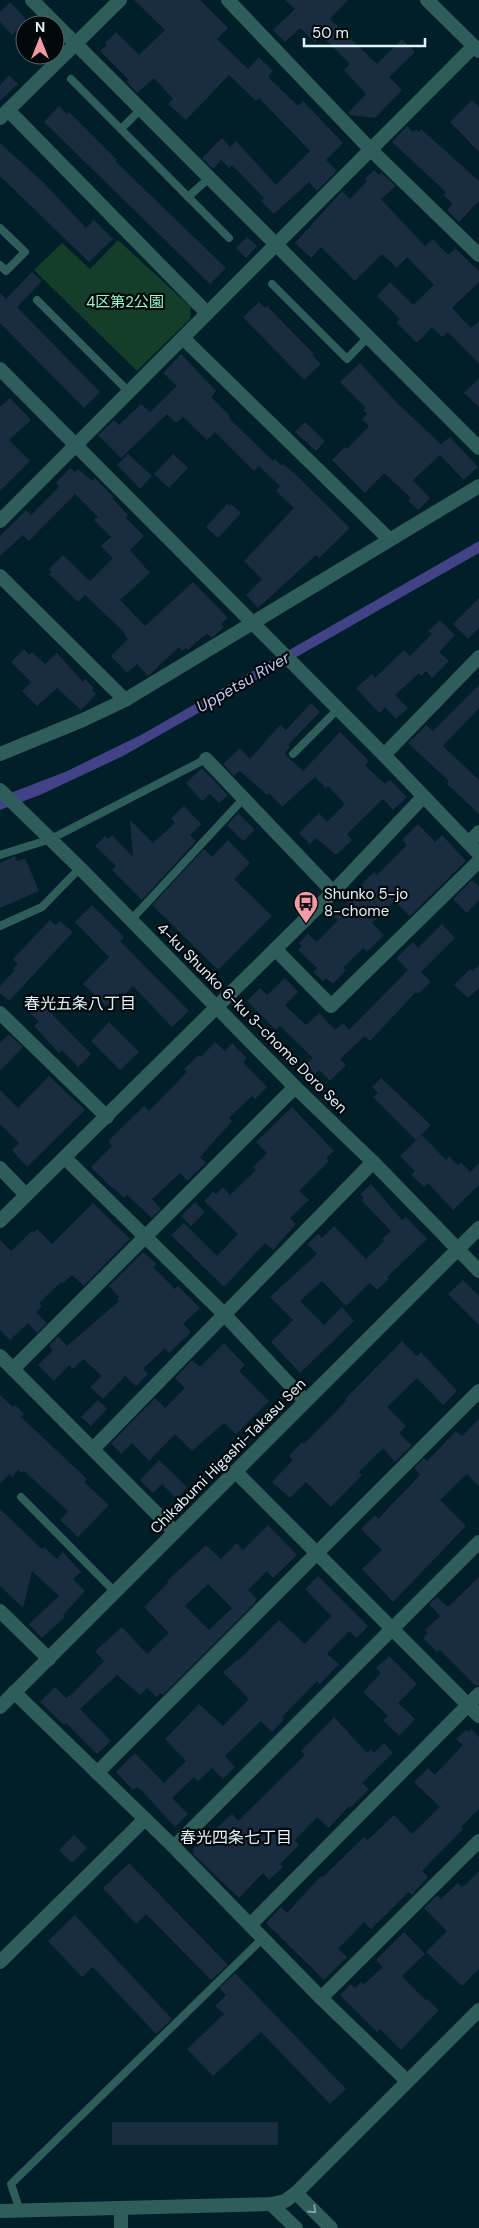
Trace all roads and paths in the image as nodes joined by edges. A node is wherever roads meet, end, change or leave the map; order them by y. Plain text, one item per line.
1 (32, 0) edge
2 (120, 0) edge
3 (228, 0) edge
4 (427, 0) edge
5 (75, 45) junction
6 (477, 49) edge
7 (71, 79) dead end
8 (140, 110) junction
9 (4, 114) edge
10 (120, 129) junction
11 (371, 150) junction
12 (209, 178) junction
13 (188, 197) junction
14 (0, 228) edge
15 (229, 238) dead end
16 (276, 245) junction
17 (479, 254) edge
18 (0, 265) edge
19 (272, 284) dead end
20 (37, 300) dead end
21 (206, 313) junction
22 (368, 337) junction
23 (183, 338) junction
24 (0, 369) edge
25 (129, 392) junction
26 (76, 445) junction
27 (479, 448) edge
28 (479, 486) edge
29 (0, 521) edge
30 (389, 539) junction
31 (0, 576) edge
32 (252, 623) junction
33 (479, 658) edge
34 (125, 700) junction
35 (338, 709) junction
36 (0, 754) edge
37 (293, 754) dead end
38 (384, 755) junction
39 (206, 758) joint
40 (0, 790) edge
41 (423, 797) junction
42 (244, 798) junction
43 (479, 832) edge
44 (48, 835) junction
45 (468, 843) junction
46 (479, 854) edge
47 (0, 855) edge
48 (479, 861) edge
49 (80, 868) junction
50 (333, 892) junction
51 (131, 920) junction
52 (0, 926) edge
53 (275, 949) junction
54 (216, 1006) junction
55 (3, 1020) edge
56 (295, 1087) junction
57 (107, 1117) junction
58 (65, 1158) junction
59 (373, 1162) junction
60 (0, 1168) edge
61 (26, 1195) junction
62 (0, 1221) edge
63 (479, 1228) edge
64 (145, 1237) junction
65 (457, 1250) junction
66 (479, 1271) edge
67 (224, 1314) junction
68 (0, 1356) edge
69 (14, 1369) junction
70 (479, 1391) edge
71 (305, 1401) junction
72 (93, 1449) junction
73 (236, 1472) junction
74 (21, 1496) dead end
75 (175, 1532) junction
76 (479, 1542) edge
77 (318, 1553) junction
78 (116, 1592) junction
79 (0, 1611) edge
80 (393, 1629) junction
81 (49, 1659) junction
82 (14, 1692) junction
83 (479, 1694) edge
84 (468, 1705) junction
85 (0, 1707) edge
86 (479, 1716) edge
87 (97, 1773) junction
88 (145, 1818) junction
89 (479, 1840) edge
90 (174, 1847) junction
91 (250, 1925) junction
92 (263, 1938) junction
93 (0, 1962) edge
94 (321, 1998) junction
95 (479, 2010) edge
96 (407, 2081) junction
97 (296, 2193) junction
98 (271, 2204) junction
99 (121, 2208) junction
100 (0, 2211) edge
101 (20, 2211) junction
102 (122, 2228) edge
103 (296, 2228) edge
104 (331, 2228) edge

1 - 5 street
2 - 5 street
3 - 11 street
4 - 6 street
5 - 8 street
5 - 9 street
6 - 11 street
7 - 10 lane
8 - 10 lane
8 - 12 street
9 - 21 street
10 - 13 lane
11 - 16 street
11 - 17 street
12 - 13 lane
12 - 16 street
13 - 15 lane
14 - 18 lane
16 - 21 street
16 - 22 street
19 - 22 lane
20 - 25 lane
21 - 23 street
22 - 27 street
23 - 25 street
23 - 30 street
24 - 26 street
25 - 26 street
26 - 29 street
26 - 32 street
28 - 30 street
30 - 32 street
31 - 34 street
32 - 34 street
32 - 35 street
33 - 38 street
34 - 36 street
35 - 37 lane
35 - 38 street
38 - 41 street
39 - 42 street
39 - 44 lane
40 - 44 street, 4-ku Shunko 6-ku 3-chome Doro Sen
41 - 45 street
41 - 50 street
42 - 50 street
42 - 51 lane
43 - 45 street
44 - 47 lane
44 - 49 street, 4-ku Shunko 6-ku 3-chome Doro Sen
45 - 46 street
48 - 53 street
49 - 51 street, 4-ku Shunko 6-ku 3-chome Doro Sen
49 - 52 lane
50 - 53 street
51 - 54 street, 4-ku Shunko 6-ku 3-chome Doro Sen
53 - 54 street
54 - 56 street, 4-ku Shunko 6-ku 3-chome Doro Sen
54 - 57 street
55 - 57 street
56 - 59 street, 4-ku Shunko 6-ku 3-chome Doro Sen
56 - 64 street
57 - 58 street
58 - 61 street
58 - 64 street
59 - 65 street, 4-ku Shunko 6-ku 3-chome Doro Sen
59 - 67 street
60 - 61 street
61 - 62 street
63 - 65 street, Chikabumi Higashi-Takasu Sen
64 - 67 street
64 - 69 street
65 - 66 street, 4-ku Shunko 6-ku 3-chome Doro Sen
65 - 71 street, Chikabumi Higashi-Takasu Sen
67 - 71 street
67 - 72 street
68 - 69 street
69 - 72 street
70 - 77 street
71 - 73 street, Chikabumi Higashi-Takasu Sen
72 - 75 street
73 - 75 street, Chikabumi Higashi-Takasu Sen
73 - 77 street
74 - 78 lane
75 - 78 street, Chikabumi Higashi-Takasu Sen
76 - 80 street
77 - 80 street
77 - 87 street
78 - 81 street, Chikabumi Higashi-Takasu Sen
79 - 81 street
80 - 84 street
80 - 90 street
81 - 82 street, Chikabumi Higashi-Takasu Sen
82 - 85 street, Chikabumi Higashi-Takasu Sen
82 - 87 street
83 - 84 street
84 - 86 street
84 - 91 street
87 - 88 street
88 - 90 street
88 - 93 street
89 - 94 street
90 - 91 street
91 - 92 street
92 - 94 street
92 - 101 lane
94 - 96 street
95 - 96 street
96 - 97 street
97 - 98 street
97 -> 104 street
98 - 99 street
98 - 103 street
99 - 101 street
99 - 102 street
100 - 101 street

